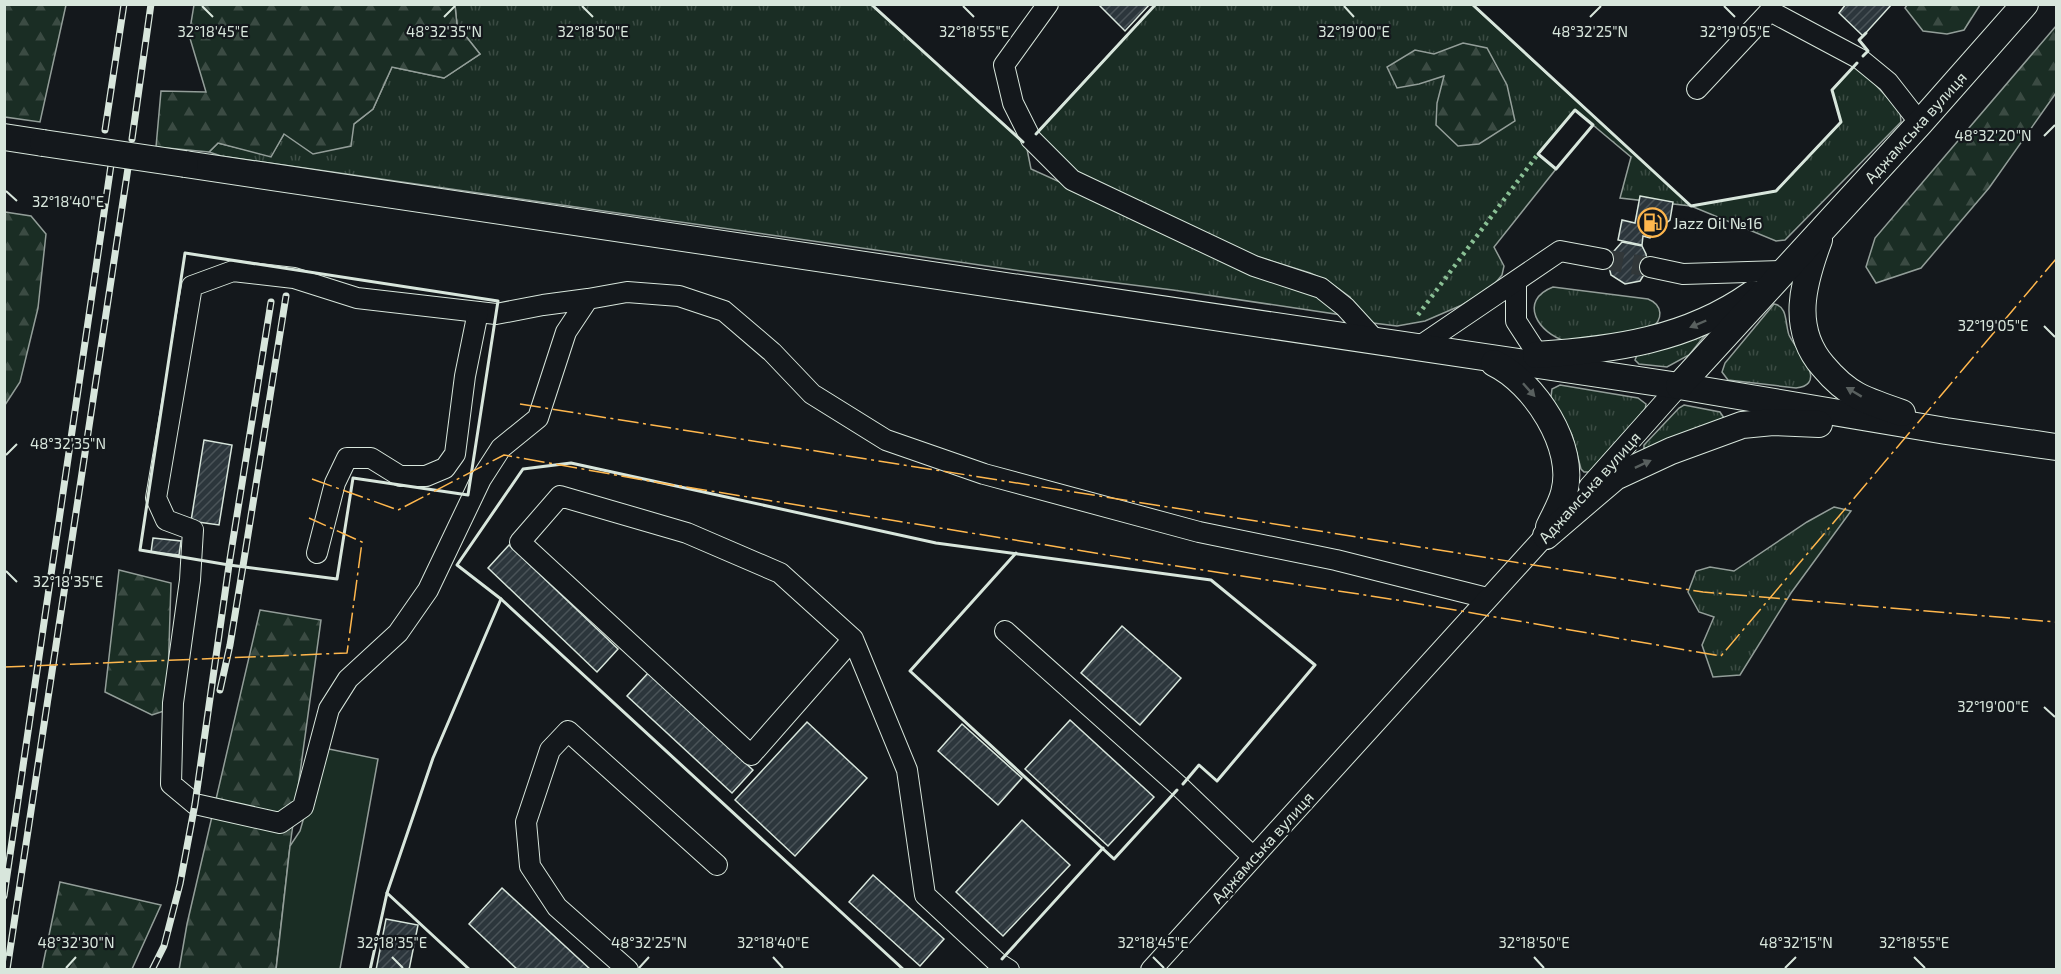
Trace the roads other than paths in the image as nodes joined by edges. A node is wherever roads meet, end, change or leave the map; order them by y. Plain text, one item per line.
1 (1048, 4) edge
2 (2025, 4) edge
3 (1765, 8) edge
4 (1697, 89) dead end
5 (1920, 123) junction
6 (4, 138) edge
7 (1822, 230) junction
8 (1603, 259) tunnel mouth
9 (1650, 267) tunnel mouth
10 (1784, 272) junction
11 (1516, 282) junction
12 (588, 299) junction
13 (478, 312) junction
14 (1378, 343) junction
15 (1417, 348) junction
16 (1538, 355) junction
17 (1482, 358) junction
18 (1679, 386) junction
19 (1946, 431) junction
20 (2056, 447) edge
21 (1546, 536) junction
22 (317, 553) dead end
23 (1487, 598) junction
24 (1005, 631) dead end
25 (853, 639) junction
26 (1253, 857) junction
27 (717, 865) dead end
28 (628, 969) edge
29 (1009, 969) edge
30 (1151, 969) edge

1 - 14 street
2 - 5 main road, Аджамська вулиця
3 - 4 street
3 - 5 street
5 - 7 main road, Аджамська вулиця
6 - 14 main road, bridge
7 - 10 main road, Аджамська вулиця
19 -> 7 main road
8 - 11 street
9 - 10 street
10 -> 16 main road
10 - 18 main road, Аджамська вулиця
11 - 15 street
11 - 16 street
12 - 13 street
12 - 13 street
12 - 23 street
13 - 22 street
14 - 15 main road
15 - 17 main road
16 - 17 main road
17 - 18 main road
17 -> 21 main road
18 - 19 main road
18 - 21 street, Аджамська вулиця
19 - 20 main road
21 -> 19 main road
21 - 23 street, Аджамська вулиця
23 - 26 street, Аджамська вулиця
24 - 26 street
25 - 25 street
25 - 29 street
26 - 30 street, Аджамська вулиця
27 - 28 street

